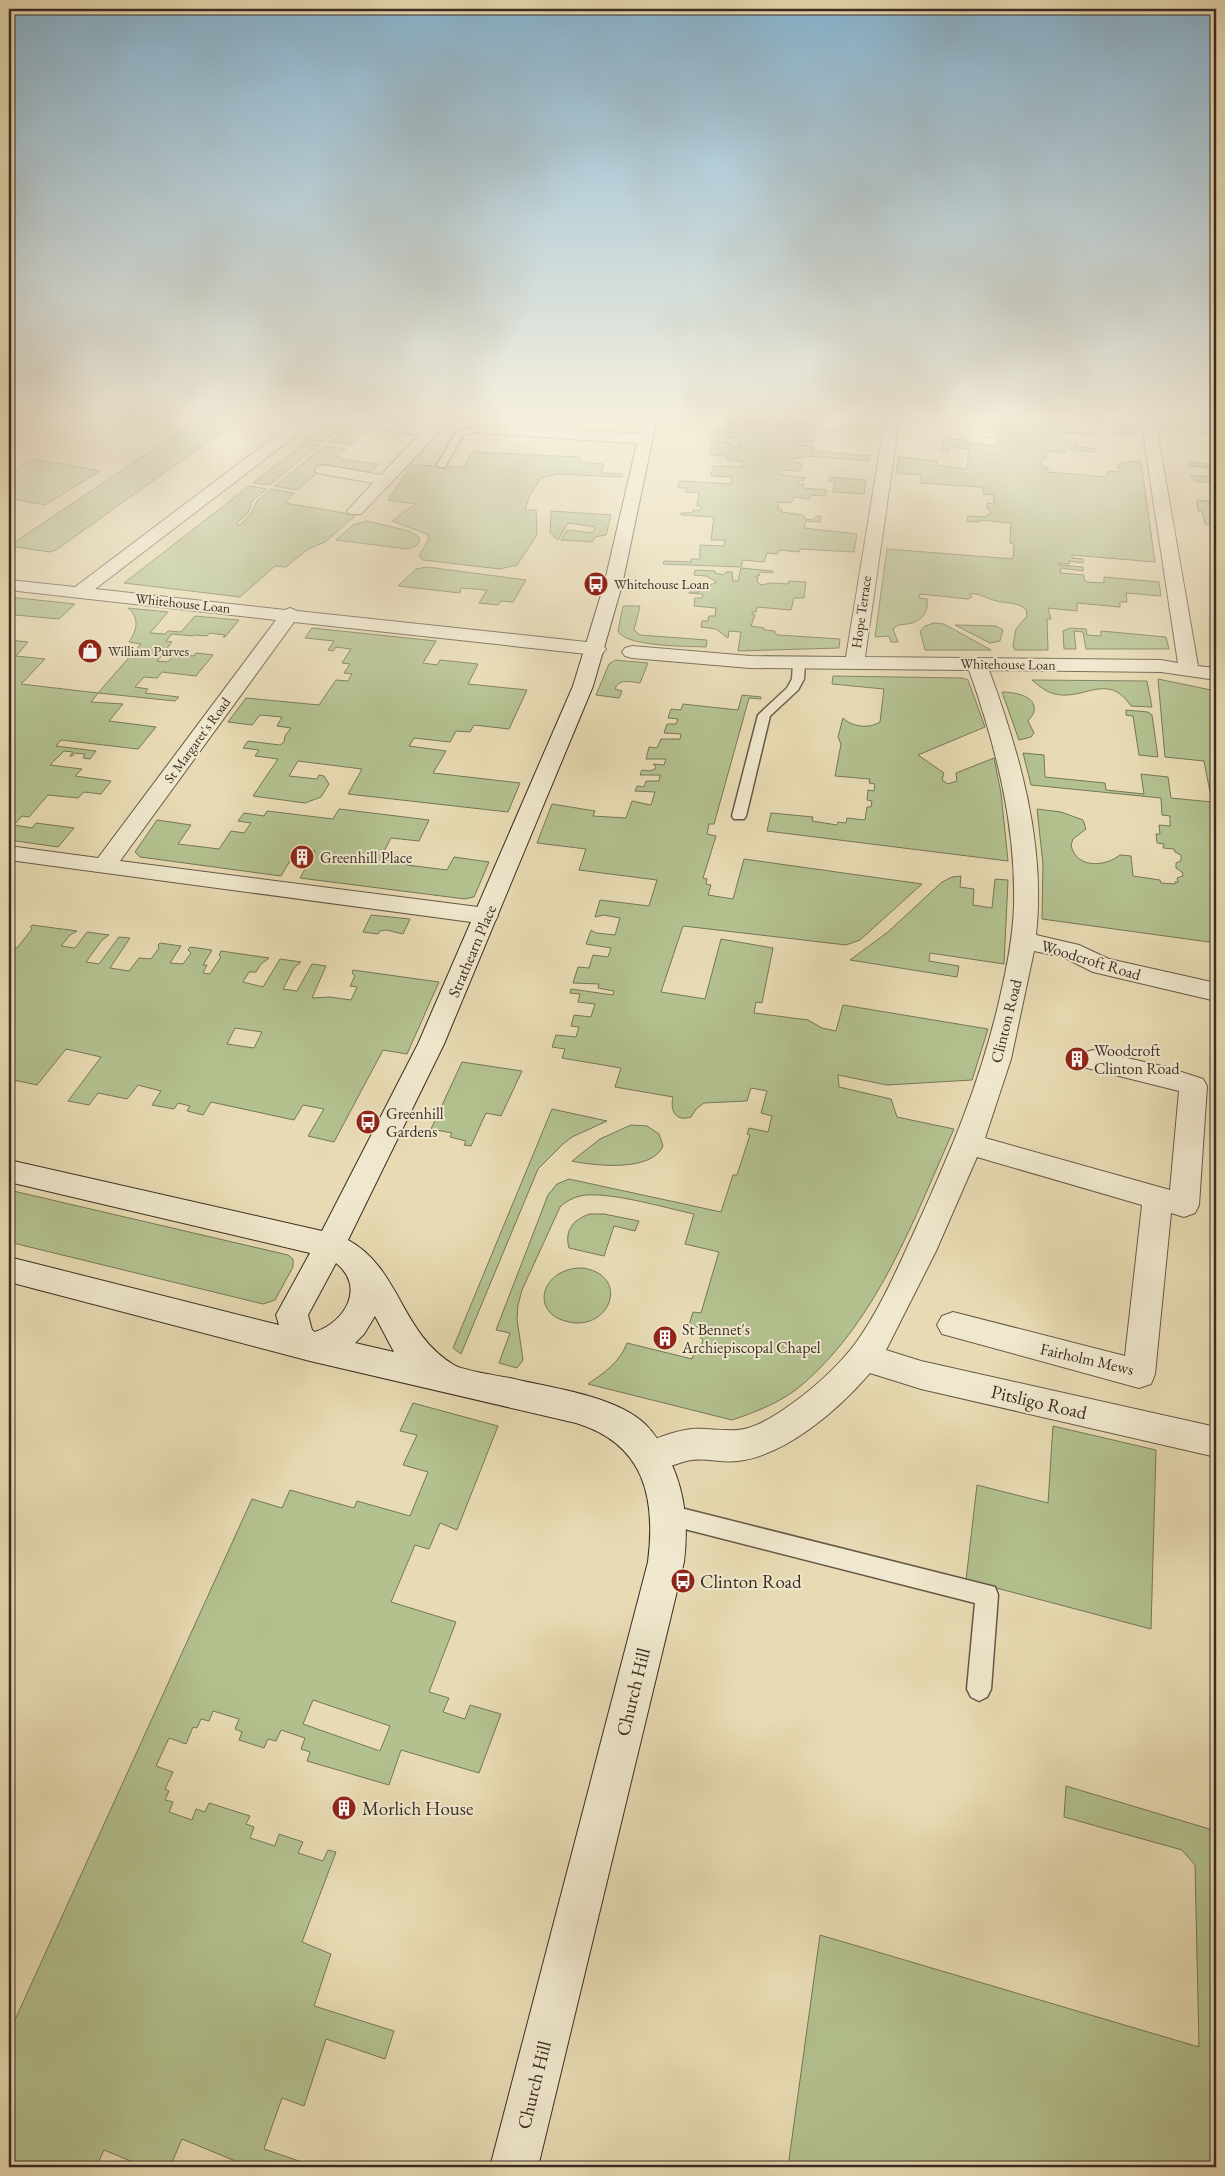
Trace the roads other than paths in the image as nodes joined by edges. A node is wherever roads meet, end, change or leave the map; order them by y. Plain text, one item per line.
1 (182, 515) edge
2 (628, 515) edge
3 (877, 515) edge
4 (1164, 515) edge
5 (9, 585) edge
6 (80, 592) junction
7 (290, 614) junction
8 (596, 648) junction
9 (632, 652) dead end
10 (799, 663) junction
11 (855, 663) junction
12 (977, 664) junction
13 (1189, 669) junction
14 (1216, 674) edge
15 (739, 816) dead end
16 (9, 853) edge
17 (106, 865) junction
18 (486, 916) junction
19 (1025, 941) junction
20 (1216, 992) edge
21 (1093, 1060) dead end
22 (968, 1144) junction
23 (9, 1171) edge
24 (1158, 1198) junction
25 (341, 1251) junction
26 (9, 1270) edge
27 (953, 1325) dead end
28 (310, 1347) junction
29 (864, 1358) junction
30 (448, 1378) junction
31 (1216, 1442) edge
32 (649, 1457) junction
33 (669, 1515) junction
34 (979, 1689) dead end
35 (514, 2167) edge

1 - 6 street
2 - 8 street, Strathearn Place
3 - 11 street, Hope Terrace
4 - 13 street
5 - 6 street, Whitehouse Loan
6 - 7 street, Whitehouse Loan
7 - 8 street, Whitehouse Loan
7 - 17 street, St Margaret's Road
8 - 18 street, Strathearn Place
9 - 10 street, Whitehouse Loan
10 - 11 street, Whitehouse Loan
10 - 15 lane
11 - 12 street, Whitehouse Loan
12 - 13 street, Whitehouse Loan
12 - 19 street, Clinton Road
13 - 14 street, Whitehouse Loan
16 - 17 street
17 - 18 street
18 - 25 street, Strathearn Place
19 - 20 street, Woodcroft Road
19 - 22 street, Clinton Road
21 - 24 street
22 - 24 street
22 - 29 street, Clinton Road
23 - 25 street
24 - 27 street, Fairholm Mews
25 - 28 street
25 - 28 street
25 - 30 street
26 - 28 street
28 - 30 street
29 - 31 street, Pitsligo Road
29 - 32 street
30 - 32 street
32 - 33 street, Church Hill
33 - 34 lane
33 - 35 street, Church Hill

